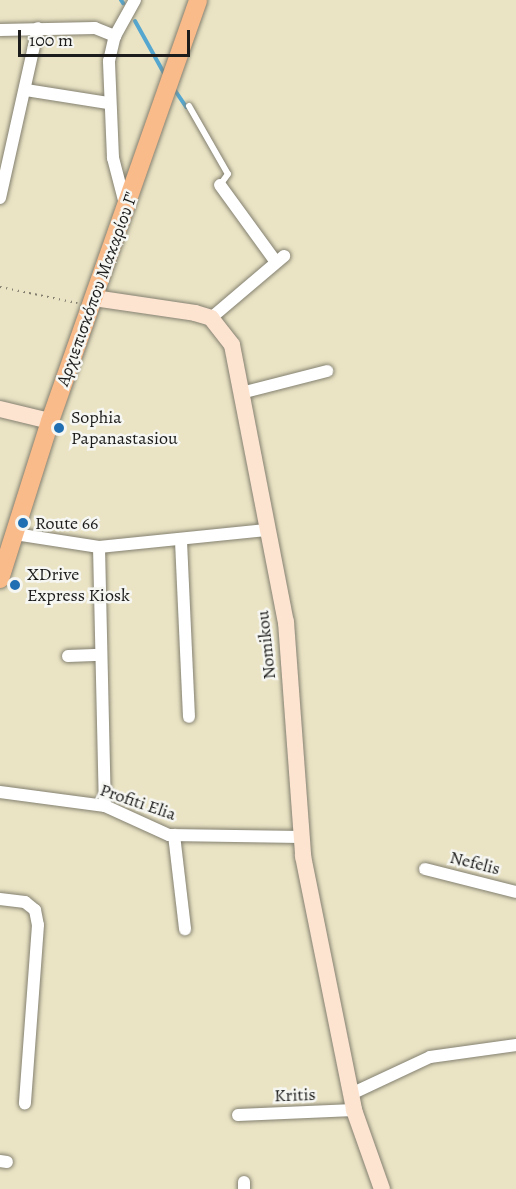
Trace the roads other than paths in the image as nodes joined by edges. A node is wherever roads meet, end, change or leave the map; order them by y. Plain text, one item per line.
1 (135, 0) edge
2 (198, 0) edge
3 (38, 28) junction
4 (0, 30) edge
5 (115, 36) junction
6 (26, 90) junction
7 (108, 103) junction
8 (189, 106) dead end
9 (2, 183) edge
10 (220, 185) joint
11 (0, 198) edge
12 (126, 207) junction
13 (93, 302) junction
14 (211, 318) junction
15 (327, 372) dead end
16 (241, 393) junction
17 (0, 409) edge
18 (50, 421) junction
19 (266, 530) junction
20 (15, 534) junction
21 (181, 541) junction
22 (99, 547) junction
23 (0, 579) edge
24 (101, 655) junction
25 (68, 656) dead end
26 (189, 717) dead end
27 (0, 792) edge
28 (105, 806) junction
29 (174, 835) junction
30 (301, 837) junction
31 (425, 869) dead end
32 (516, 892) edge
33 (0, 899) edge
34 (185, 929) dead end
35 (516, 1045) edge
36 (353, 1102) junction
37 (25, 1104) dead end
38 (238, 1115) dead end
39 (382, 1189) edge

1 - 5 street
2 - 12 main road, Αρχιεπισκόπου Μακαρίου Γ'
3 - 4 street
3 - 5 street
3 - 6 street
5 - 7 street
6 - 7 street
6 - 9 street
7 - 12 street
8 - 10 lane
9 - 11 street
10 - 14 street
12 - 13 main road, Αρχιεπισκόπου Μακαρίου Γ'
13 - 14 street
13 - 18 main road, Αρχιεπισκόπου Μακαρίου Γ'
14 - 16 street, Nomikou
15 - 16 street
16 - 19 street, Nomikou
17 - 18 street
18 - 20 main road, Αρχιεπισκόπου Μακαρίου Γ'
19 - 21 street
19 - 30 street, Nomikou
20 - 22 street
20 - 23 main road, Αρχιεπισκόπου Μακαρίου Γ'
21 - 22 street
21 - 26 street
22 - 24 street
24 - 25 street
24 - 28 street
27 - 28 street, Profiti Elia
28 - 29 street, Profiti Elia
29 - 30 street, Profiti Elia
29 - 34 street
30 - 36 street, Nomikou
31 - 32 street, Nefelis
33 - 37 street
35 - 36 street
36 - 38 street, Kritis
36 - 39 street, Nomikou

